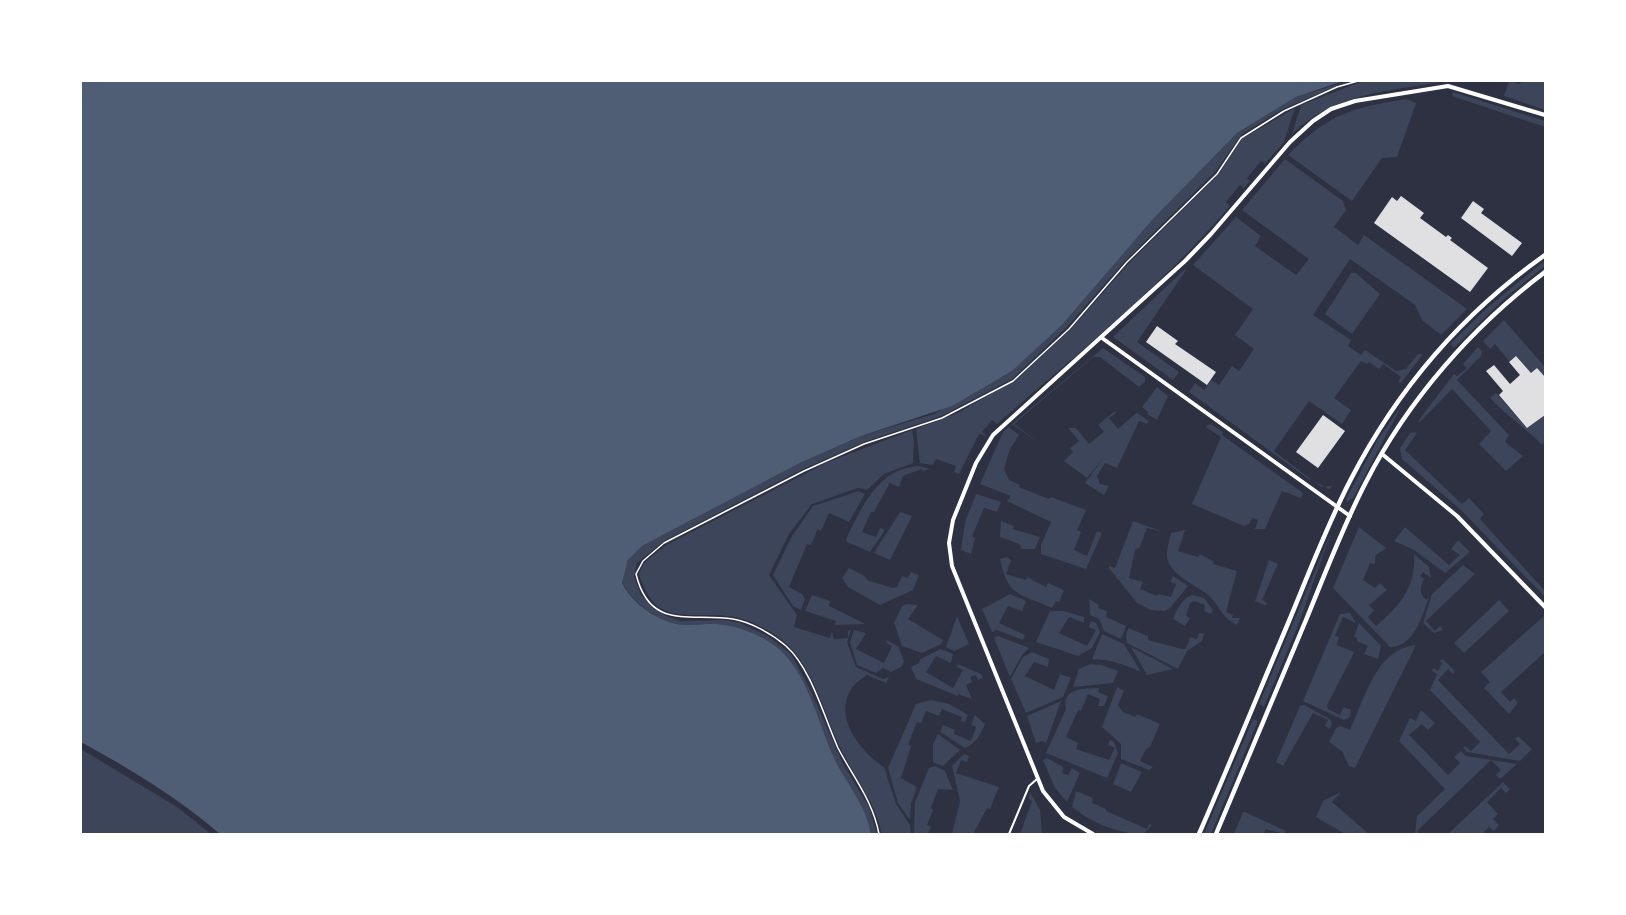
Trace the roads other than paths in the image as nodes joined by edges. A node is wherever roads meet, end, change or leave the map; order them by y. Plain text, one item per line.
1 (1545, 115) edge
2 (1545, 255) edge
3 (1545, 272) edge
4 (1102, 338) junction
5 (1382, 454) junction
6 (1338, 507) junction
7 (1350, 516) junction
8 (1545, 607) edge
9 (1038, 779) junction
10 (1009, 834) edge
11 (1093, 834) edge
12 (1199, 834) edge
13 (1216, 834) edge

1 - 4 street
2 - 6 street
3 - 5 street
4 - 6 street
4 - 9 street
5 - 7 street
5 - 8 street
6 - 7 street
6 - 12 street
7 - 13 street
9 - 10 lane
9 - 11 street

